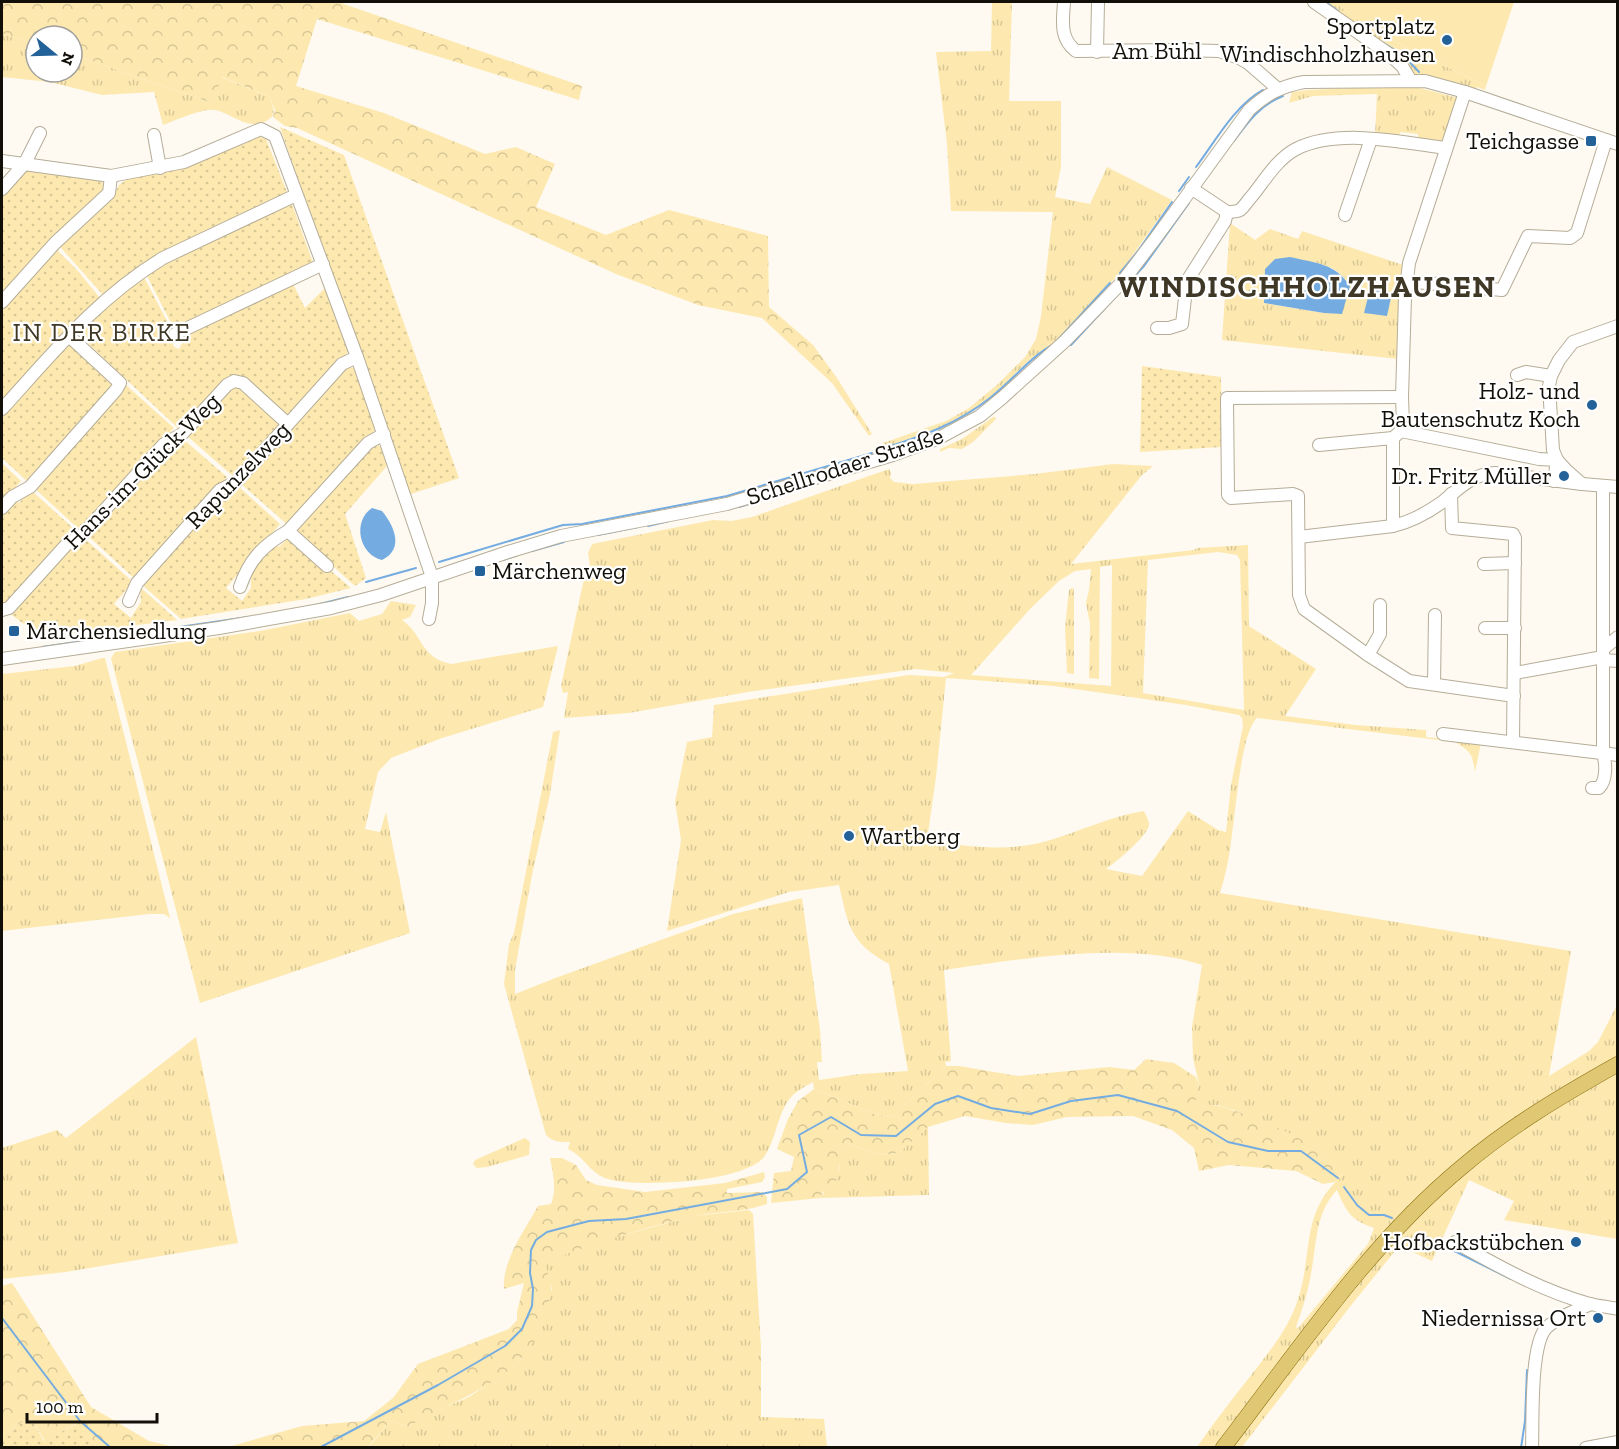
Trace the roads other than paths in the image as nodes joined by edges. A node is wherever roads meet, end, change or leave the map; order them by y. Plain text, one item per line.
1 (1064, 2) edge
2 (1098, 2) edge
3 (1314, 2) edge
4 (1097, 52) junction
5 (1411, 81) junction
6 (1278, 89) junction
7 (1465, 92) junction
8 (40, 133) dead end
9 (154, 135) dead end
10 (1371, 139) junction
11 (1614, 140) edge
12 (1446, 148) junction
13 (2, 161) edge
14 (25, 164) junction
15 (160, 168) junction
16 (111, 176) junction
17 (1191, 188) junction
18 (2, 189) edge
19 (296, 195) junction
20 (1227, 212) junction
21 (1345, 215) dead end
22 (323, 264) junction
23 (1405, 281) junction
24 (2, 302) edge
25 (1617, 326) edge
26 (1157, 328) dead end
27 (175, 334) dead end
28 (69, 336) junction
29 (357, 357) junction
30 (1518, 375) dead end
31 (1551, 376) junction
32 (1402, 397) junction
33 (2, 410) edge
34 (288, 424) junction
35 (384, 434) junction
36 (1397, 435) junction
37 (1319, 445) dead end
38 (1557, 460) junction
39 (1554, 481) junction
40 (1582, 484) junction
41 (1603, 487) junction
42 (1617, 487) edge
43 (1451, 494) junction
44 (2, 508) edge
45 (1393, 526) junction
46 (288, 531) junction
47 (1299, 537) junction
48 (1515, 563) junction
49 (1484, 564) dead end
50 (327, 566) dead end
51 (432, 577) junction
52 (240, 587) dead end
53 (129, 602) dead end
54 (1380, 605) dead end
55 (2, 610) edge
56 (1436, 615) dead end
57 (429, 619) dead end
58 (1485, 628) dead end
59 (1515, 628) junction
60 (1617, 637) edge
61 (1368, 655) junction
62 (1603, 656) junction
63 (2, 659) edge
64 (1617, 661) edge
65 (1515, 674) junction
66 (1434, 684) junction
67 (1514, 696) junction
68 (1443, 734) dead end
69 (1514, 742) junction
70 (1603, 754) junction
71 (1617, 755) edge
72 (1592, 788) dead end
73 (1617, 1064) edge
74 (1455, 1242) dead end
75 (1591, 1304) junction
76 (1617, 1309) edge
77 (1611, 1444) edge
78 (1223, 1448) edge
79 (1532, 1448) edge
80 (1586, 1448) edge

1 - 4 street, Am Bühl
2 - 4 street, Am Bühl
3 - 5 street
4 - 6 street, Am Bühl
5 - 6 street, Schellrodaer Straße
5 - 7 street, Schellrodaer Straße
6 - 17 street, Schellrodaer Straße
7 - 11 street, Schellrodaer Straße
7 - 12 street
8 - 14 street
9 - 15 street
10 - 12 street
10 - 20 street
10 - 21 street
11 - 23 street
12 - 23 street
13 - 14 street
14 - 16 street
14 - 18 street
15 - 16 street
15 - 19 street
16 - 24 street
17 - 20 street
17 - 51 street, Schellrodaer Straße
19 - 22 street
19 - 28 street
20 - 26 street
22 - 27 street
22 - 29 street
23 - 32 street
25 - 31 street
28 - 33 street
28 - 44 street
29 - 34 street, Rapunzelweg
29 - 35 street
30 - 31 street
31 - 38 street
32 - 36 street
32 - 47 street
34 - 53 street, Rapunzelweg
34 - 55 street, Hans-im-Glück-Weg
35 - 46 street
35 - 51 street
36 - 37 street
36 - 38 street
36 - 45 street
38 - 39 street
38 - 40 street
39 - 40 street
39 - 43 street
40 - 41 street
41 - 42 street
41 - 62 street
43 - 45 street
43 - 48 street
45 - 47 street
46 - 50 street
46 - 52 street
47 - 61 street
48 - 49 street
48 - 59 street
51 - 57 street
51 - 63 street, Schellrodaer Straße
54 - 61 street
56 - 66 street
58 - 59 street
59 - 65 street
60 - 62 street
61 - 66 street
62 - 64 street
62 - 65 street
62 - 70 street
65 - 67 street
66 - 67 street
67 - 69 street
68 - 69 street
69 - 70 street
70 - 71 street
70 - 72 street
73 - 78 main road
74 - 75 street
75 - 76 street
75 - 79 street
77 - 80 street

